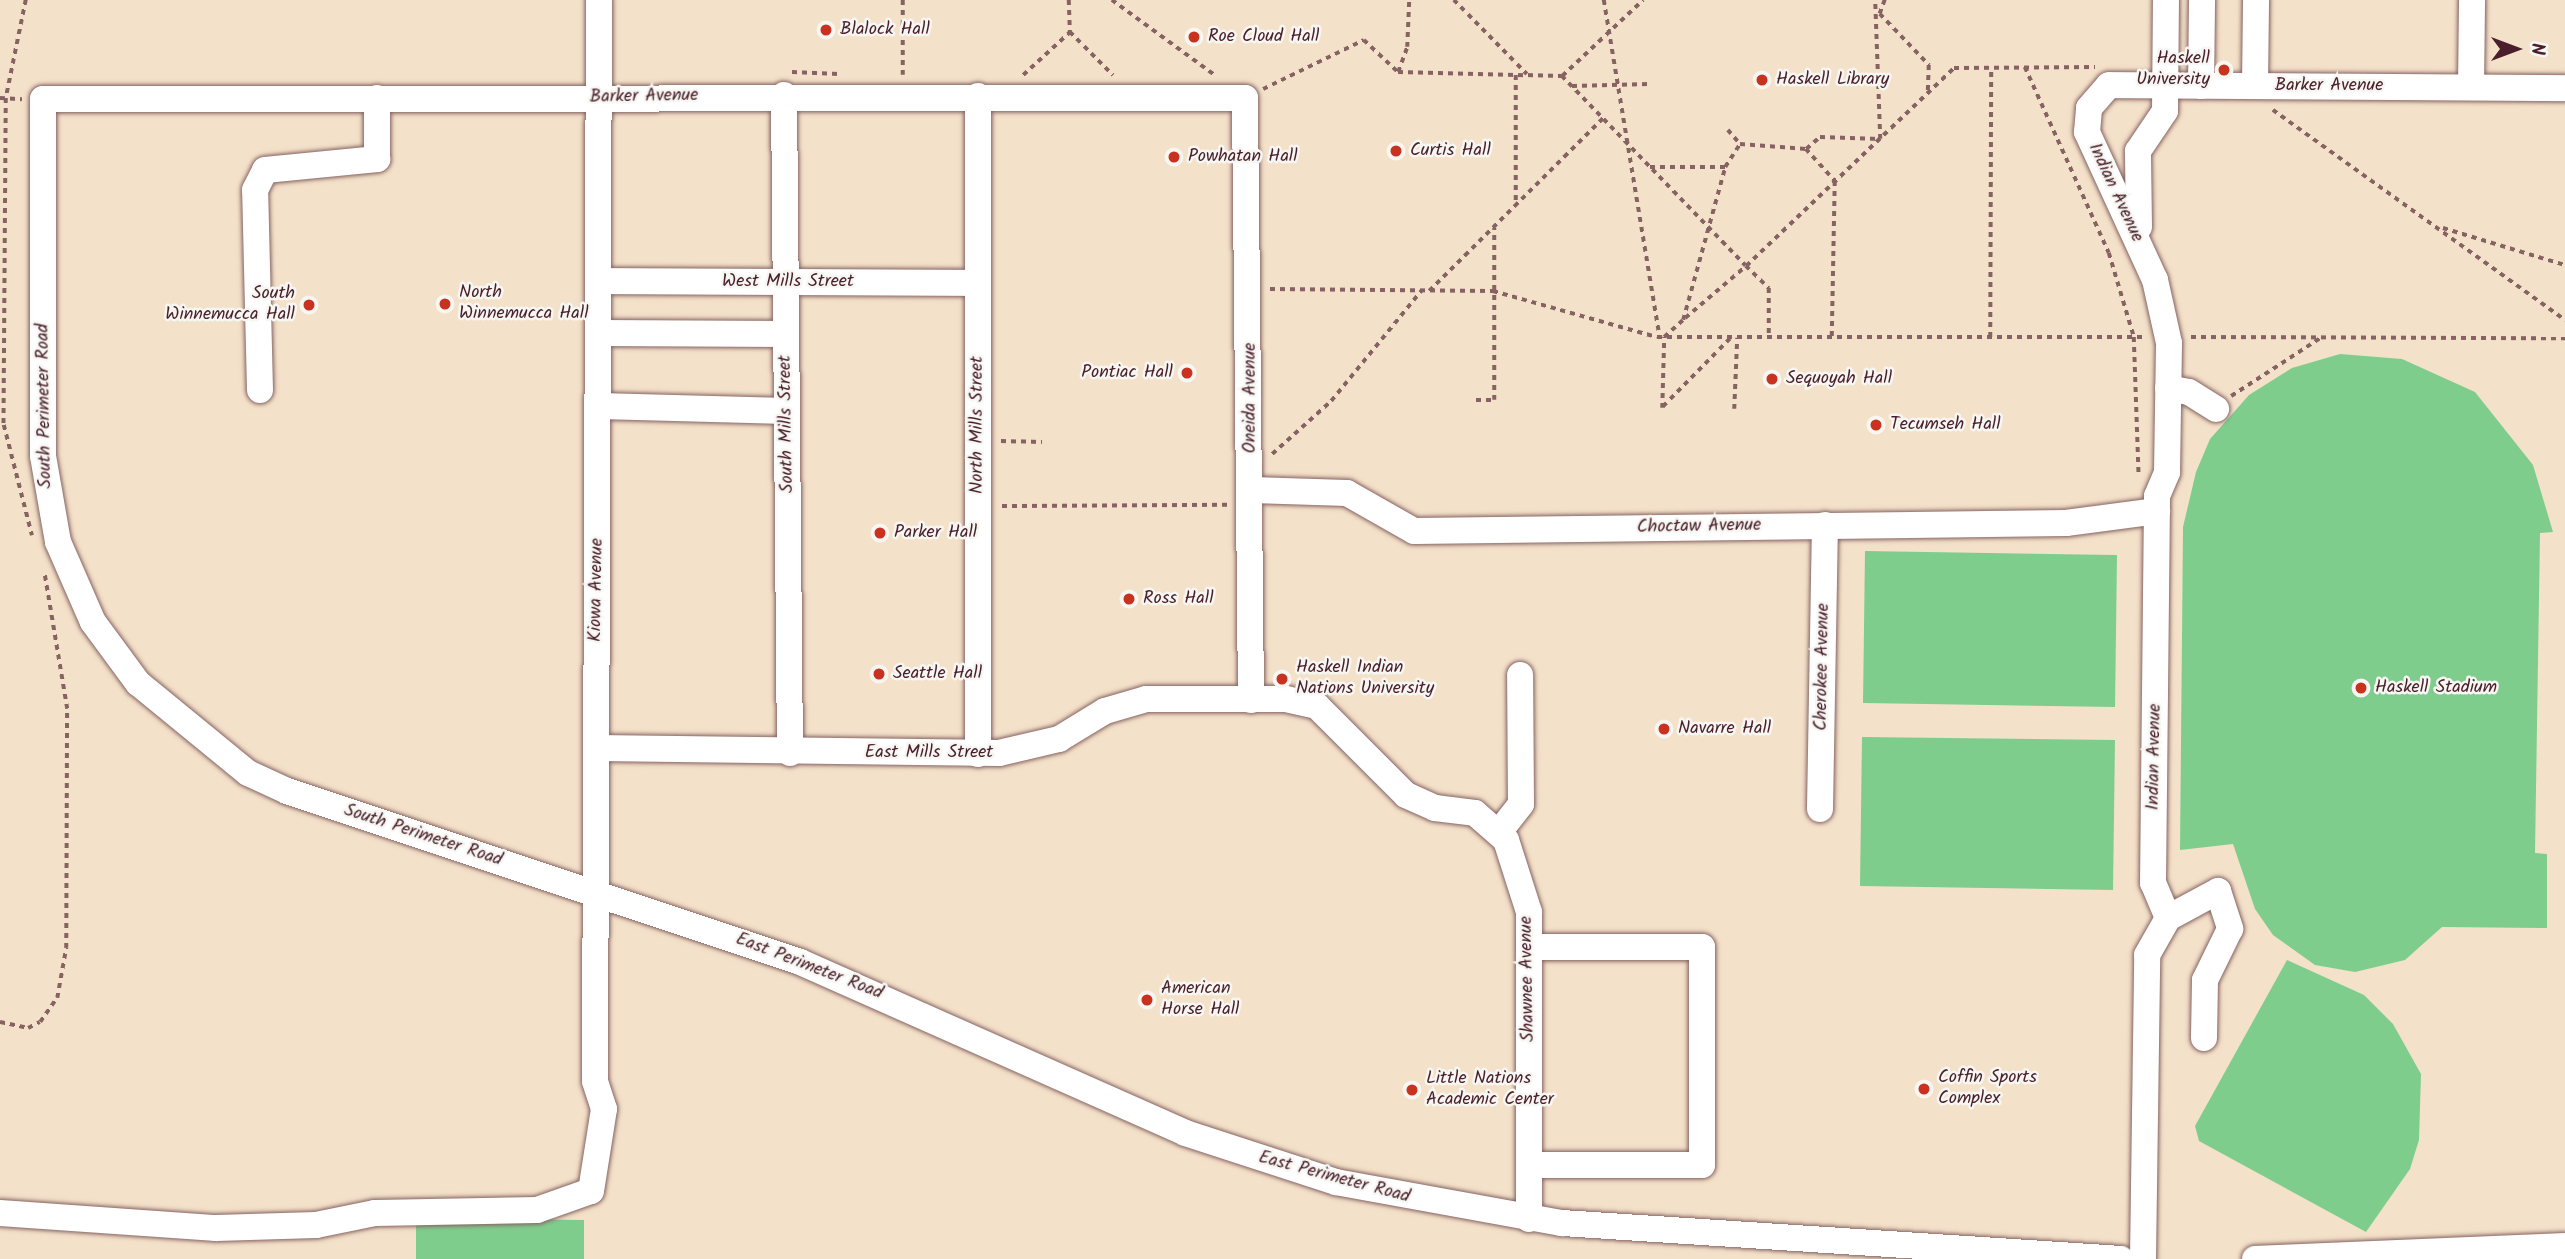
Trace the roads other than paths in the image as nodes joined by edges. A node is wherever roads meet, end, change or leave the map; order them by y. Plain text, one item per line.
1 (599, 0) edge
2 (2166, 0) edge
3 (2202, 0) edge
4 (2256, 0) edge
5 (2472, 0) edge
6 (785, 84) junction
7 (2166, 86) junction
8 (2201, 86) junction
9 (2471, 87) junction
10 (2565, 88) edge
11 (1249, 92) joint
12 (2096, 94) joint
13 (978, 96) junction
14 (2262, 96) junction
15 (599, 98) junction
16 (43, 99) joint
17 (377, 99) junction
18 (2142, 252) junction
19 (599, 281) junction
20 (786, 282) junction
21 (978, 283) junction
22 (599, 333) junction
23 (786, 334) junction
24 (2168, 388) junction
25 (260, 390) dead end
26 (599, 406) junction
27 (2216, 409) road end
28 (787, 411) junction
29 (1252, 490) junction
30 (2148, 513) junction
31 (1825, 525) junction
32 (1520, 675) dead end
33 (1251, 699) junction
34 (596, 748) junction
35 (790, 753) junction
36 (978, 754) junction
37 (1820, 809) dead end
38 (1500, 831) junction
39 (595, 892) junction
40 (2168, 918) junction
41 (1529, 947) junction
42 (2204, 1038) dead end
43 (1529, 1165) junction
44 (0, 1213) edge
45 (1529, 1220) junction
46 (2565, 1246) edge
47 (2121, 1259) edge
48 (2143, 1259) edge
49 (2255, 1259) edge

1 - 15 street, Kiowa Avenue
2 - 7 street, Indian Avenue
3 - 8 street
4 - 14 street
5 - 9 street
6 - 13 street, Barker Avenue
6 - 15 street, Barker Avenue
6 - 20 street, South Mills Street
7 - 8 street, Barker Avenue
7 - 12 street, Barker Avenue
7 - 18 street, Indian Avenue
8 - 14 street, Barker Avenue
9 - 10 street, Barker Avenue
9 - 14 street, Barker Avenue
11 - 13 street, Barker Avenue
11 - 29 street, Oneida Avenue
12 - 18 street, Indian Avenue
13 - 21 street, North Mills Street
15 - 17 street, Barker Avenue
15 - 19 street, Kiowa Avenue
16 - 17 street, Barker Avenue
16 - 39 street, South Perimeter Road
17 - 25 street
18 - 24 street, Indian Avenue
19 - 20 street, West Mills Street
19 - 22 street, Kiowa Avenue
20 - 21 street, West Mills Street
20 - 23 street, South Mills Street
21 - 36 street, North Mills Street
22 - 23 street
22 - 26 street, Kiowa Avenue
23 - 28 street, South Mills Street
24 - 27 street
24 - 30 street, Indian Avenue
26 - 28 street
26 - 34 street, Kiowa Avenue
28 - 35 street, South Mills Street
29 - 31 street, Choctaw Avenue
29 - 33 street, Oneida Avenue
30 - 31 street, Choctaw Avenue
30 - 40 street, Indian Avenue
31 - 37 street, Cherokee Avenue
32 - 38 street
33 - 36 street, East Mills Street
33 - 38 street
34 - 35 street, East Mills Street
34 - 39 street, Kiowa Avenue
35 - 36 street, East Mills Street
38 - 41 street, Shawnee Avenue
39 - 44 street, Kiowa Avenue
39 - 45 street, East Perimeter Road
40 - 42 street
40 - 48 street
41 - 43 street, Shawnee Avenue
41 - 43 street
43 - 45 street, Shawnee Avenue
45 - 47 street, East Perimeter Road
46 - 49 street

